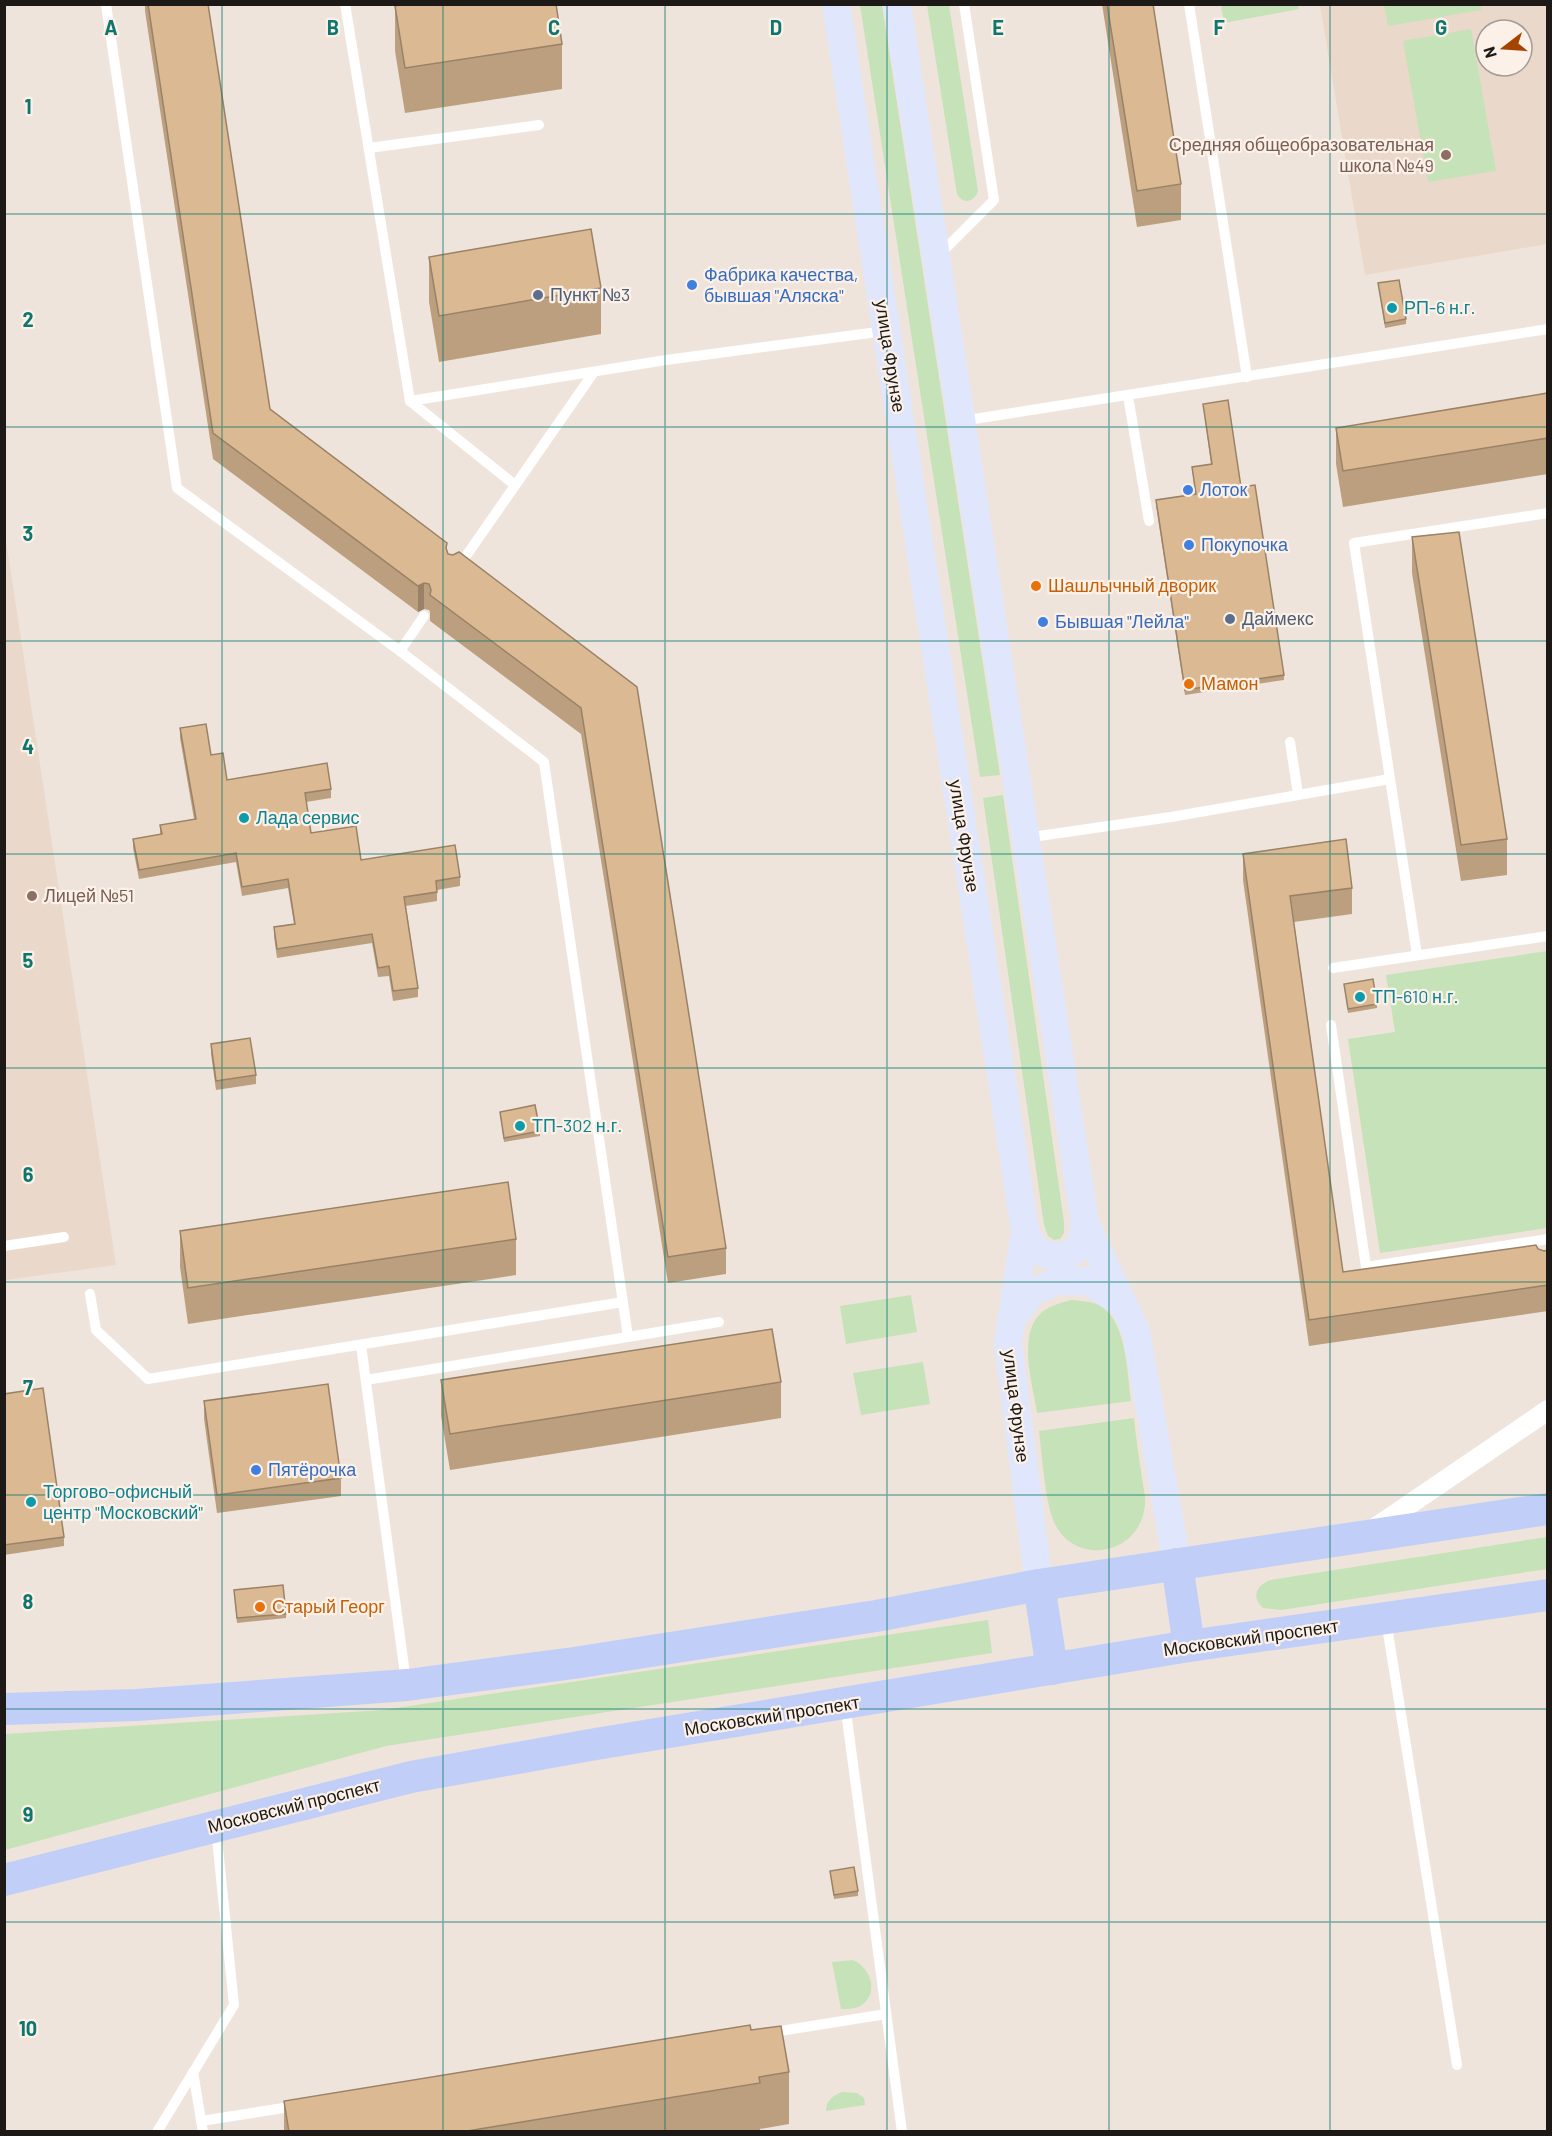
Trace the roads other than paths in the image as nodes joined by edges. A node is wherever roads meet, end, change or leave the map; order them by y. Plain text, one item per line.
1 (106, 4) edge
2 (345, 4) edge
3 (836, 4) edge
4 (897, 4) edge
5 (964, 4) edge
6 (1189, 4) edge
7 (538, 125) dead end
8 (369, 148) junction
9 (936, 259) junction
10 (1548, 329) edge
11 (886, 330) junction
12 (594, 372) junction
13 (1247, 377) junction
14 (1128, 396) junction
15 (410, 401) junction
16 (961, 421) junction
17 (514, 485) junction
18 (1548, 513) edge
19 (1149, 521) dead end
20 (453, 574) edge
21 (424, 616) edge
22 (400, 651) junction
23 (1290, 742) dead end
24 (1390, 779) junction
25 (1298, 794) junction
26 (1025, 838) junction
27 (1548, 936) edge
28 (1417, 955) junction
29 (1333, 968) dead end
30 (1331, 1025) dead end
31 (1085, 1223) junction
32 (1025, 1232) junction
33 (64, 1237) dead end
34 (1542, 1244) edge
35 (4, 1246) edge
36 (90, 1294) dead end
37 (624, 1302) junction
38 (1123, 1304) junction
39 (1011, 1321) junction
40 (719, 1322) dead end
41 (628, 1337) junction
42 (362, 1345) junction
43 (366, 1380) junction
44 (1548, 1410) edge
45 (1548, 1509) edge
46 (1363, 1536) junction
47 (1177, 1564) junction
48 (1039, 1585) junction
49 (1548, 1595) edge
50 (1386, 1619) junction
51 (1189, 1646) junction
52 (1052, 1669) junction
53 (407, 1685) junction
54 (845, 1704) junction
55 (4, 1709) edge
56 (216, 1825) junction
57 (4, 1880) edge
58 (886, 2014) junction
59 (756, 2035) edge
60 (1457, 2065) dead end
61 (193, 2072) junction
62 (307, 2104) edge
63 (202, 2126) edge
64 (157, 2132) edge
65 (902, 2132) edge

1 - 22 lane
2 - 8 lane
3 - 11 main road, улица Фрунзе
4 - 9 main road
5 - 9 lane
6 - 13 lane
7 - 8 lane
8 - 15 lane
9 - 16 main road
10 - 13 lane
11 - 12 lane
11 - 32 main road, улица Фрунзе
12 - 15 lane
12 - 17 lane
13 - 14 lane
14 - 16 lane
14 - 19 lane
15 - 17 lane
16 - 26 main road
17 - 20 lane
18 - 24 lane
21 - 22 lane
22 - 37 lane
23 - 25 lane
24 - 25 lane
24 - 28 lane
25 - 26 lane
26 - 31 main road
27 - 28 lane
28 - 29 lane
30 - 34 lane
31 - 32 main road
31 - 38 main road
32 - 39 main road, улица Фрунзе
33 - 35 lane
36 - 42 lane
37 - 41 lane
37 - 42 lane
38 - 39 main road
38 - 47 main road
39 - 48 main road, улица Фрунзе
40 - 41 lane
41 - 43 lane
42 - 43 lane
43 - 53 lane
44 - 46 street
45 - 46 main road
46 - 47 main road
47 - 48 main road
47 - 51 main road
48 - 52 main road, улица Фрунзе
48 - 53 main road
49 - 50 main road, Московский проспект
50 - 51 main road, Московский проспект
50 - 60 lane
51 - 52 main road, Московский проспект
52 - 54 main road, Московский проспект
53 - 55 main road
54 - 56 main road, Московский проспект
54 - 58 lane
56 - 57 main road, Московский проспект
56 - 61 lane
58 - 59 lane
58 - 65 lane
61 - 63 lane
61 - 64 lane
62 - 63 lane

